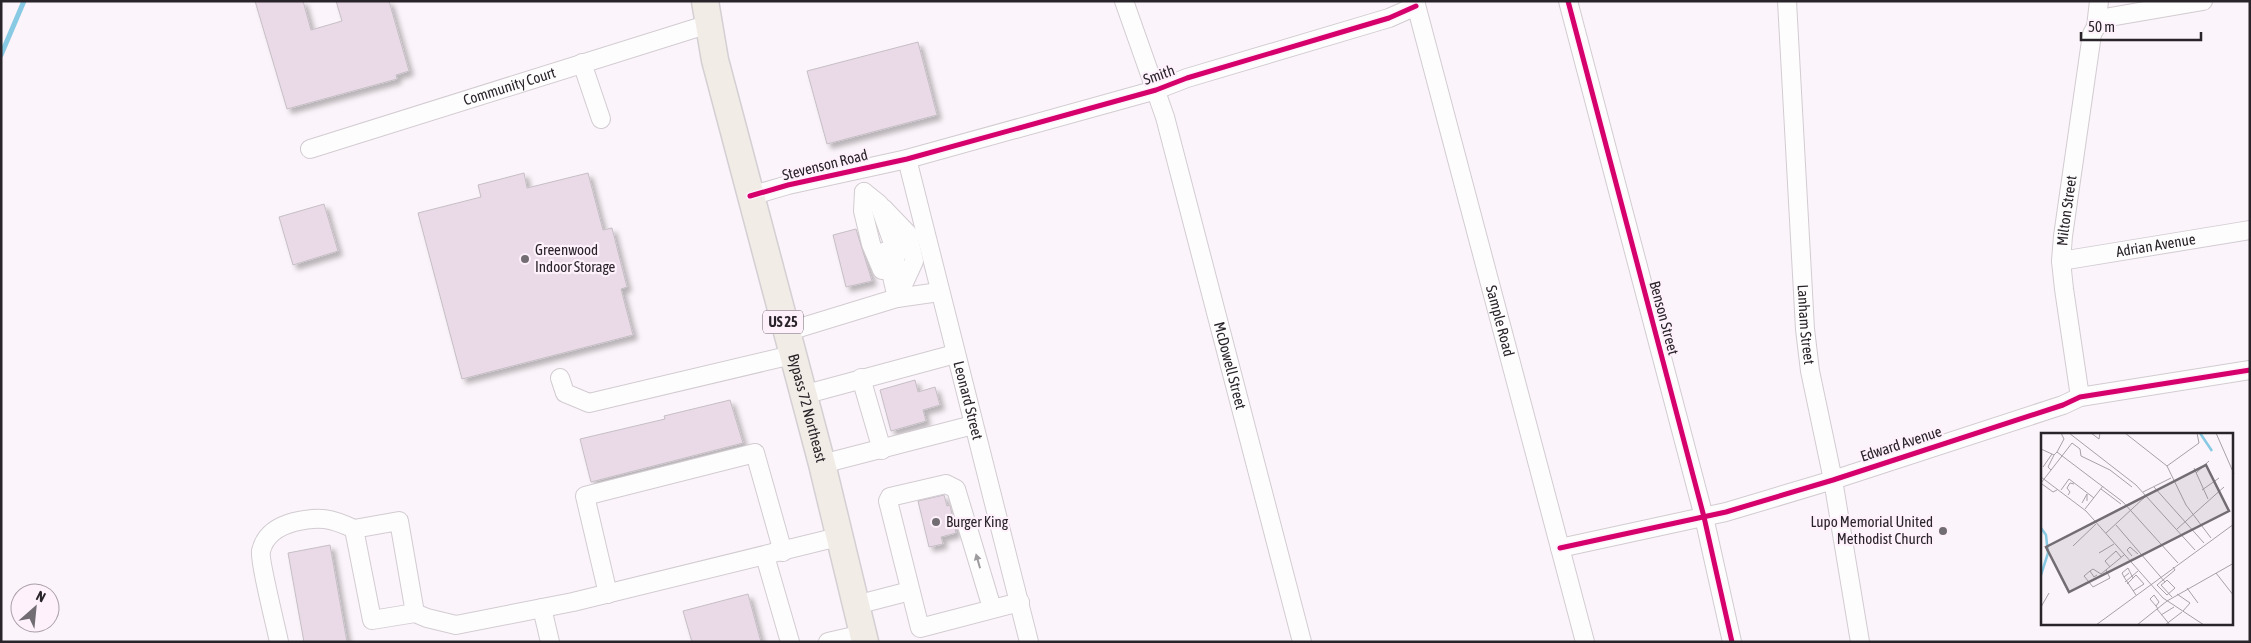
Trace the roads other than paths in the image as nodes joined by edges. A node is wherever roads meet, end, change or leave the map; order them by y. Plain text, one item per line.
1 (1124, 1) edge
2 (1568, 1) edge
3 (1787, 1) edge
4 (2099, 1) edge
5 (2203, 1) edge
6 (1416, 3) edge
7 (707, 12) edge
8 (2096, 27) junction
9 (582, 63) junction
10 (1156, 90) junction
11 (601, 119) dead end
12 (310, 149) dead end
13 (907, 159) junction
14 (858, 169) junction
15 (864, 192) junction
16 (750, 196) junction
17 (2250, 230) edge
18 (2061, 261) junction
19 (940, 292) junction
20 (894, 299) junction
21 (789, 344) junction
22 (955, 354) junction
23 (2250, 370) edge
24 (560, 378) dead end
25 (861, 378) junction
26 (803, 394) junction
27 (2080, 397) junction
28 (974, 425) junction
29 (882, 450) junction
30 (822, 464) junction
31 (1833, 480) junction
32 (1704, 517) junction
33 (354, 529) junction
34 (838, 537) junction
35 (1560, 548) junction
36 (783, 552) junction
37 (765, 556) junction
38 (910, 591) junction
39 (608, 594) junction
40 (1020, 602) junction
41 (856, 605) junction
42 (542, 608) junction
43 (992, 608) junction
44 (415, 613) junction
45 (864, 638) edge
46 (279, 642) edge
47 (550, 642) edge
48 (790, 642) edge
49 (828, 642) edge
50 (1029, 642) edge
51 (1302, 642) edge
52 (1585, 642) edge
53 (1732, 642) edge
54 (1860, 642) edge

1 - 10 street, McDowell Street
2 - 32 street, Benson Street
3 - 31 street, Lanham Street
4 - 8 street, Milton Street
5 - 8 street
6 - 10 street, Smith
6 - 35 street, Sample Road
7 - 9 street, Community Court
7 - 16 highway, Bypass 72 Northeast / US 25
8 - 18 street, Milton Street
9 - 11 street
9 - 12 street, Community Court
10 - 13 street, Smith
10 - 51 street, McDowell Street
13 - 14 street, Stevenson Road
13 - 19 street, Leonard Street
14 - 15 street
14 - 16 street, Stevenson Road
15 - 20 street
15 - 20 street
15 - 20 street
16 - 21 highway, Bypass 72 Northeast / US 25
17 - 18 street, Adrian Avenue
18 - 27 street, Milton Street
19 - 20 street
19 - 22 street, Leonard Street
20 - 21 street
21 - 24 street
21 - 26 highway, Bypass 72 Northeast / US 25
22 - 25 street
22 - 28 street, Leonard Street
23 - 27 street, Edward Avenue
25 - 26 street
25 - 29 street
26 - 30 highway, Bypass 72 Northeast / US 25
27 - 31 street, Edward Avenue
28 - 29 street
28 - 40 street, Leonard Street
29 - 30 street
30 - 34 highway, Bypass 72 Northeast / US 25
31 - 32 street, Edward Avenue
31 - 54 street, Lanham Street
32 - 35 street, Edward Avenue
32 - 53 street, Benson Street
33 - 44 street
33 - 44 street
33 - 46 street
34 - 36 street
34 - 41 highway, Bypass 72 Northeast / US 25
35 - 52 street, Sample Road
36 - 37 street
36 - 39 street
37 - 39 street
37 - 48 street
38 - 41 street
38 - 43 street
43 -> 38 street
39 - 42 street
40 - 43 street
40 - 50 street, Leonard Street
41 - 45 highway, Bypass 72 Northeast / US 25
42 - 44 street
42 - 47 street
45 - 49 street

